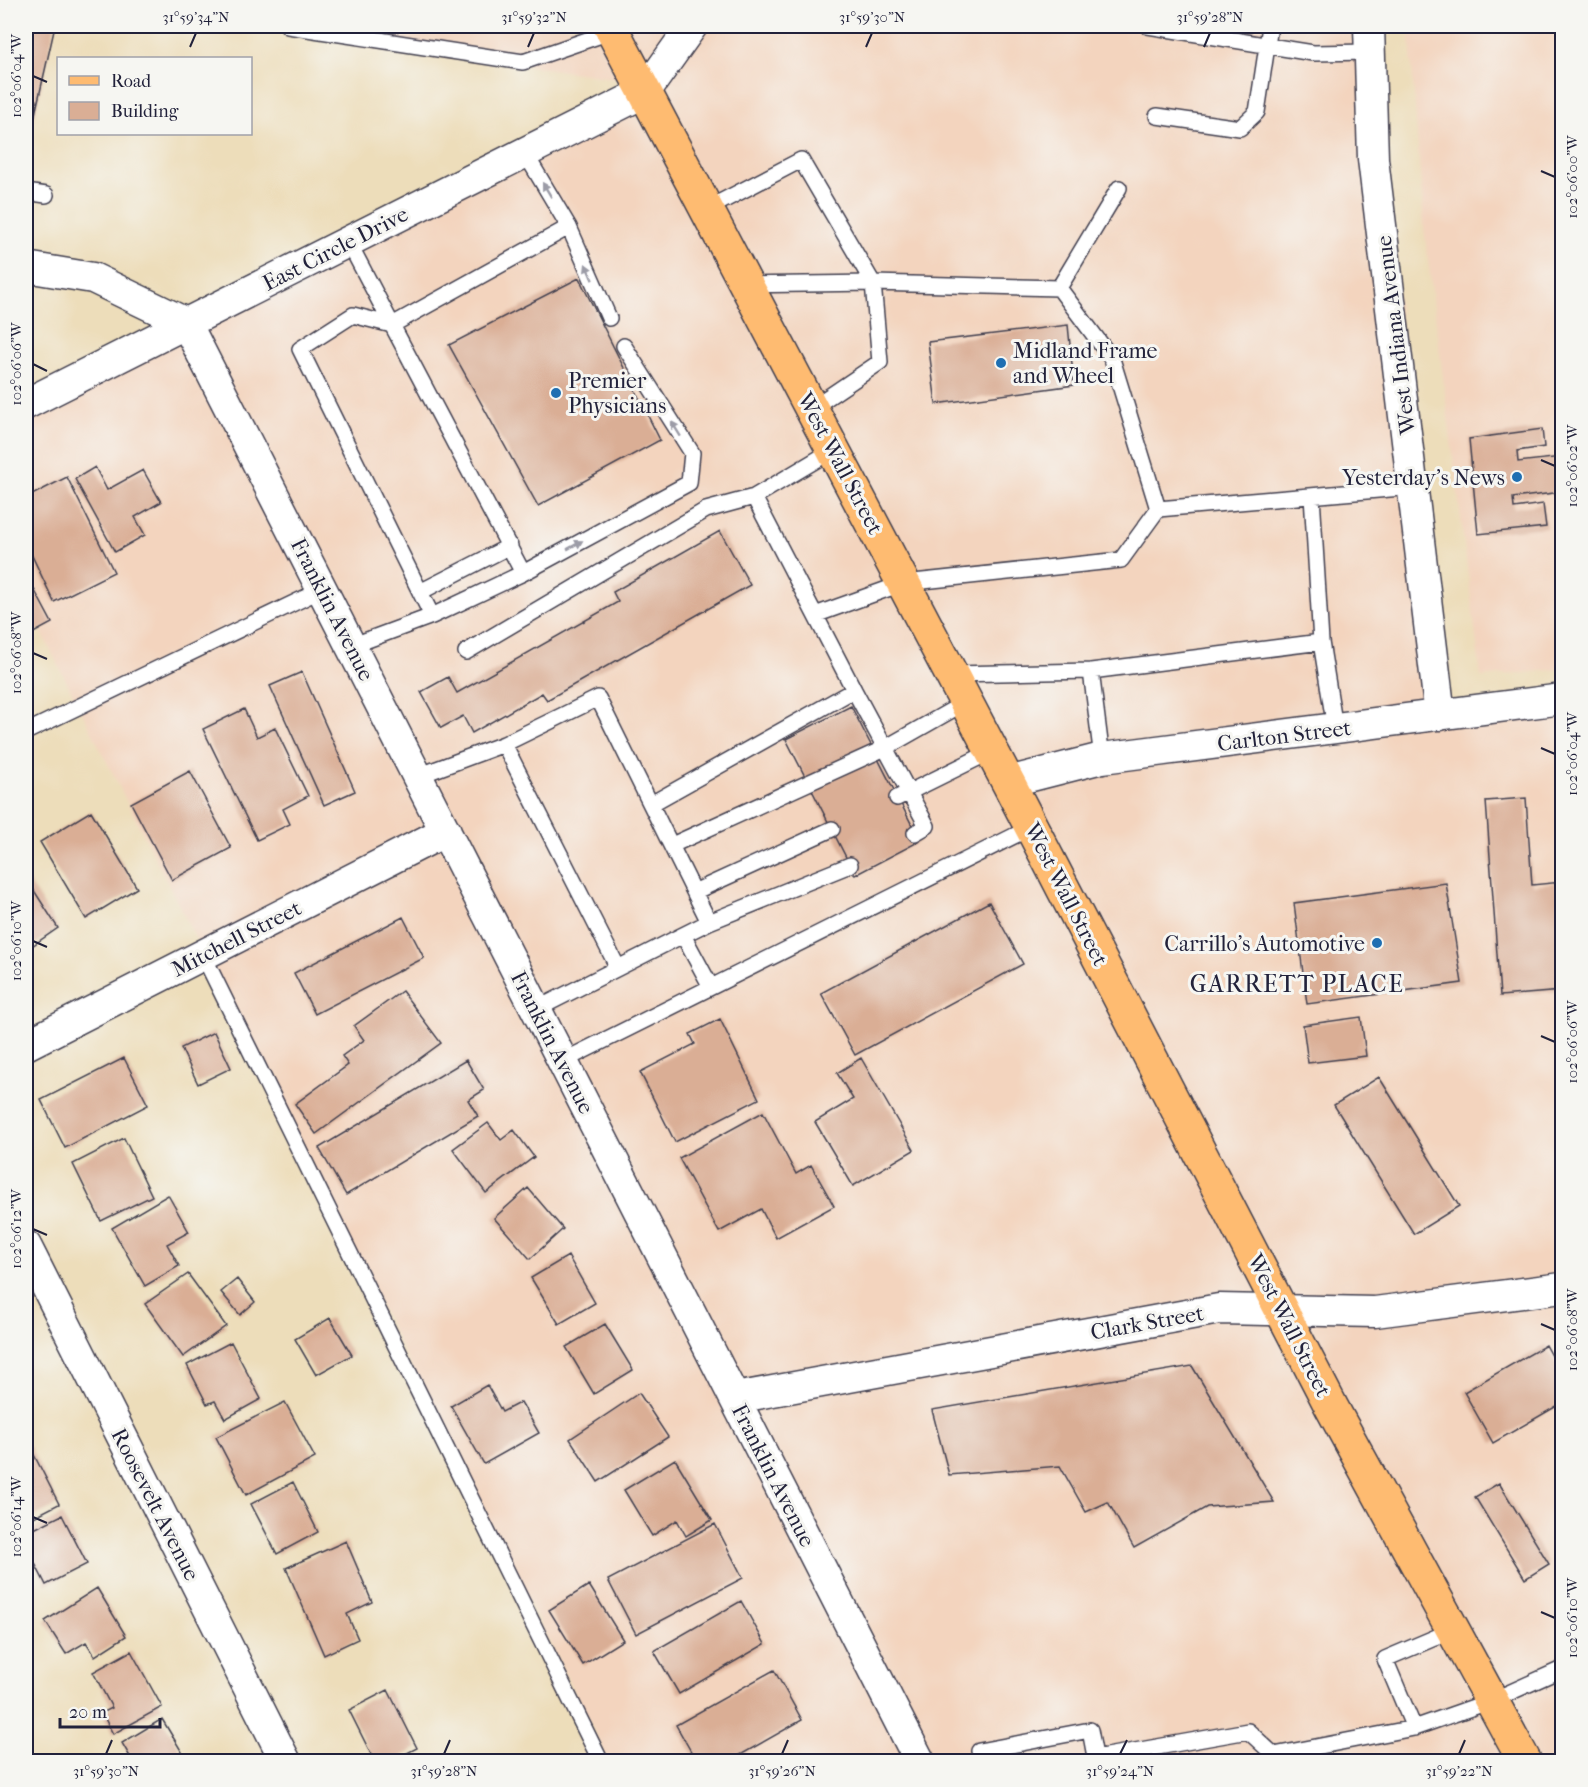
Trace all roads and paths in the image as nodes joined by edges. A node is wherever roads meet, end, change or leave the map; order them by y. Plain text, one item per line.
1 (288, 26) edge
2 (692, 26) edge
3 (1148, 26) edge
4 (1270, 26) edge
5 (611, 28) edge
6 (1369, 39) edge
7 (1267, 45) junction
8 (645, 92) junction
9 (1157, 116) dead end
10 (525, 153) junction
11 (1119, 188) dead end
12 (26, 192) edge
13 (46, 195) dead end
14 (706, 209) junction
15 (569, 227) junction
16 (348, 241) junction
17 (26, 267) edge
18 (873, 283) junction
19 (747, 285) junction
20 (1059, 288) junction
21 (609, 318) dead end
22 (186, 323) junction
23 (392, 325) junction
24 (624, 346) dead end
25 (26, 404) edge
26 (812, 408) junction
27 (833, 450) junction
28 (1413, 487) junction
29 (1312, 496) junction
30 (754, 497) junction
31 (1158, 509) junction
32 (510, 546) junction
33 (523, 573) junction
34 (904, 583) junction
35 (322, 589) junction
36 (420, 592) junction
37 (815, 615) junction
38 (432, 616) junction
39 (1322, 642) junction
40 (351, 646) junction
41 (466, 652) dead end
42 (1091, 671) junction
43 (959, 688) junction
44 (854, 690) junction
45 (1563, 699) edge
46 (1440, 715) junction
47 (1335, 728) junction
48 (26, 732) edge
49 (504, 744) junction
50 (885, 748) junction
51 (992, 751) junction
52 (1102, 758) junction
53 (418, 776) junction
54 (1008, 782) junction
55 (903, 795) junction
56 (651, 804) junction
57 (1032, 827) junction
58 (832, 829) dead end
59 (446, 831) junction
60 (915, 833) dead end
61 (672, 845) junction
62 (850, 865) dead end
63 (696, 891) junction
64 (709, 922) junction
65 (683, 935) junction
66 (203, 955) junction
67 (618, 968) junction
68 (711, 987) junction
69 (537, 1009) junction
70 (26, 1045) edge
71 (563, 1061) junction
72 (26, 1246) edge
73 (1563, 1288) edge
74 (1283, 1310) junction
75 (735, 1398) junction
76 (1453, 1630) junction
77 (1563, 1669) edge
78 (1491, 1701) junction
79 (1414, 1728) junction
80 (1274, 1758) edge
81 (1096, 1760) edge
82 (286, 1761) edge
83 (601, 1761) edge
84 (920, 1761) edge
85 (983, 1761) edge
86 (1525, 1761) edge

1 - 5 lane
2 - 8 street
3 - 7 lane
4 - 7 lane
5 - 8 main road, West Wall Street
6 - 7 lane
6 - 28 street, West Indiana Avenue
7 - 9 lane
8 - 10 street, East Circle Drive
8 - 14 main road, West Wall Street
15 -> 10 lane
10 - 16 street, East Circle Drive
11 - 20 lane
12 - 13 lane
14 - 18 lane
14 - 19 main road, West Wall Street
21 -> 15 lane
15 - 23 lane
16 - 22 street, East Circle Drive
16 - 23 lane
17 - 22 street
18 - 19 lane
18 - 20 lane
18 - 26 lane
19 - 26 main road, West Wall Street
20 - 31 lane
22 - 25 street, East Circle Drive
22 - 35 street, Franklin Avenue
23 - 32 lane
23 - 36 lane
33 -> 24 lane
26 - 27 main road, West Wall Street
27 - 30 lane
27 - 34 main road, West Wall Street
28 - 29 lane
28 - 46 street, West Indiana Avenue
29 - 31 lane
29 - 39 lane
30 - 37 lane
30 - 41 lane
31 - 34 lane
32 - 33 lane
32 - 36 lane
33 - 38 lane
34 - 37 lane
34 - 43 main road, West Wall Street
35 - 40 street, Franklin Avenue
35 - 48 lane
36 - 38 lane
37 - 44 lane
38 - 40 lane
39 - 42 lane
39 - 47 lane
40 - 53 street, Franklin Avenue
42 - 43 lane
42 - 52 lane
43 - 50 lane
43 - 51 main road, West Wall Street
44 - 50 lane
44 - 56 lane
45 - 46 street, Carlton Street
46 - 47 street, Carlton Street
47 - 52 street, Carlton Street
49 - 53 lane
49 - 56 lane
49 - 67 lane
50 - 55 lane
50 - 61 lane
51 - 54 main road, West Wall Street
51 - 55 lane
52 - 54 street, Carlton Street
53 - 59 street, Franklin Avenue
54 - 57 main road, West Wall Street
55 - 60 lane
56 - 61 lane
57 - 68 lane
57 - 74 main road, West Wall Street
58 - 63 lane
59 - 66 street, Mitchell Street
59 - 69 street, Franklin Avenue
61 - 63 lane
62 - 64 lane
63 - 64 lane
64 - 65 lane
65 - 67 lane
65 - 68 lane
66 - 70 street, Mitchell Street
66 - 83 lane
67 - 69 lane
68 - 71 lane
69 - 71 street, Franklin Avenue
71 - 75 street, Franklin Avenue
72 - 82 street, Roosevelt Avenue
73 - 74 street, Clark Street
74 - 75 street, Clark Street
74 - 76 main road, West Wall Street
75 - 84 street, Franklin Avenue
76 - 78 main road, West Wall Street
76 - 79 lane
77 - 78 lane
78 - 79 lane
78 - 86 main road, West Wall Street
79 - 80 lane
80 - 81 lane
81 - 85 lane

